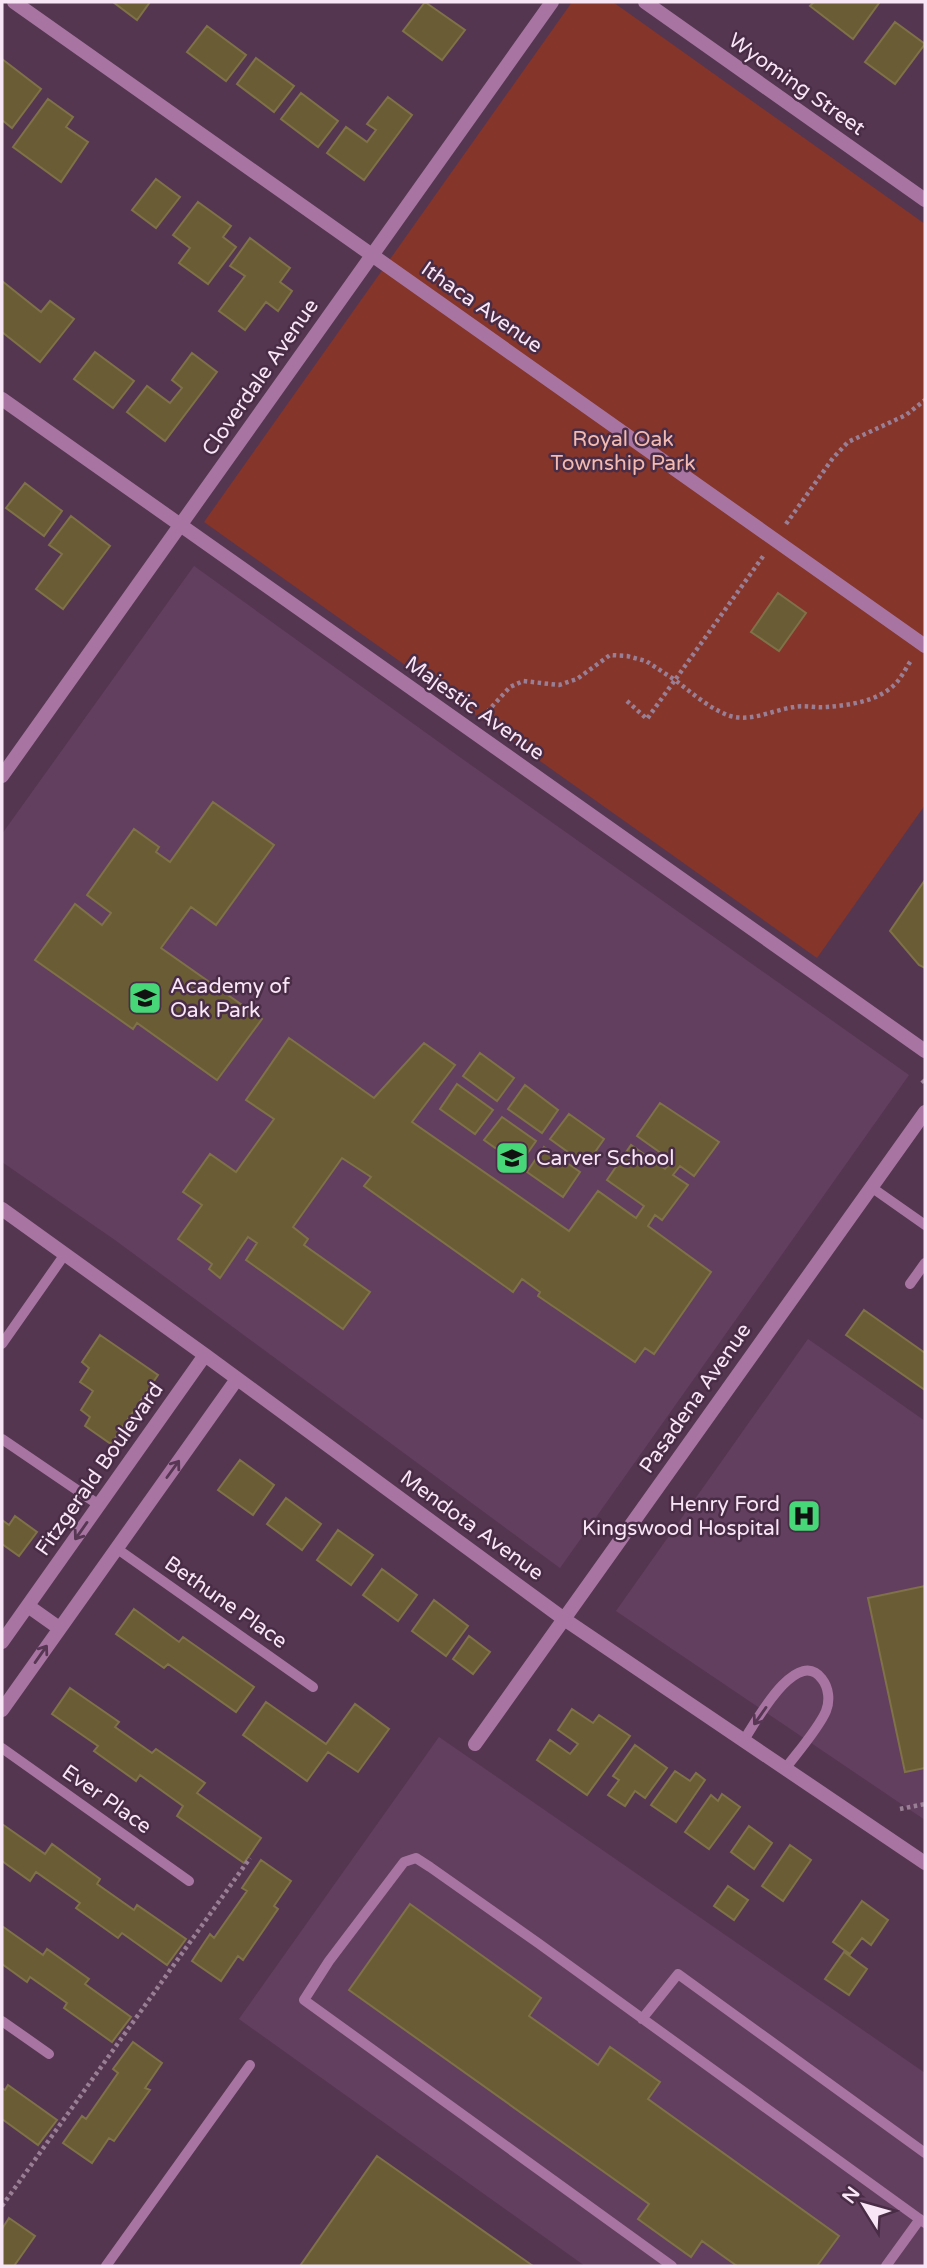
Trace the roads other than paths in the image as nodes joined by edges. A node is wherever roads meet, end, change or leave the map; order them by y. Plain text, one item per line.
1 (14, 2) edge
2 (552, 2) edge
3 (645, 2) edge
4 (925, 200) edge
5 (372, 254) junction
6 (2, 399) edge
7 (180, 525) junction
8 (920, 651) edge
9 (2, 776) edge
10 (925, 1052) edge
11 (925, 1112) edge
12 (871, 1186) junction
13 (2, 1209) edge
14 (925, 1225) edge
15 (65, 1254) junction
16 (925, 1263) edge
17 (909, 1284) dead end
18 (2, 1343) edge
19 (205, 1355) junction
20 (237, 1379) junction
21 (2, 1439) edge
22 (99, 1505) junction
23 (116, 1548) junction
24 (28, 1606) junction
25 (564, 1619) junction
26 (59, 1628) junction
27 (2, 1642) edge
28 (313, 1687) dead end
29 (2, 1710) edge
30 (744, 1740) junction
31 (475, 1744) dead end
32 (2, 1748) edge
33 (785, 1769) junction
34 (925, 1863) edge
35 (189, 1881) dead end
36 (642, 2019) junction
37 (2, 2021) edge
38 (49, 2054) dead end
39 (250, 2065) dead end
40 (925, 2153) edge
41 (923, 2221) edge
42 (106, 2266) edge
43 (672, 2266) edge
44 (886, 2266) edge

1 - 5 street, Ithaca Avenue
2 - 5 street, Cloverdale Avenue
3 - 4 street, Wyoming Street
5 - 7 street, Cloverdale Avenue
5 - 8 street, Ithaca Avenue
6 - 7 street, Majestic Avenue
7 - 9 street, Cloverdale Avenue
7 - 10 street, Majestic Avenue
11 - 12 street, Pasadena Avenue
12 - 14 lane
12 - 25 street, Pasadena Avenue
13 - 15 street, Mendota Avenue
15 - 18 lane
15 - 19 street, Mendota Avenue
16 - 17 lane
19 - 20 street, Mendota Avenue
19 - 22 street, Fitzgerald Boulevard
23 -> 20 street
20 - 25 street, Mendota Avenue
21 - 22 lane
22 -> 24 street, Fitzgerald Boulevard
23 - 26 street
23 - 28 lane, Bethune Place
24 - 26 street
24 - 27 street, Fitzgerald Boulevard
25 - 30 street, Mendota Avenue
25 - 31 street, Pasadena Avenue
29 -> 26 street
30 - 33 street, Mendota Avenue
33 -> 30 lane
32 - 35 lane, Ever Place
33 - 34 street, Mendota Avenue
36 - 40 lane
36 - 41 lane
36 - 43 lane
37 - 38 lane
39 - 42 lane
41 - 44 lane

